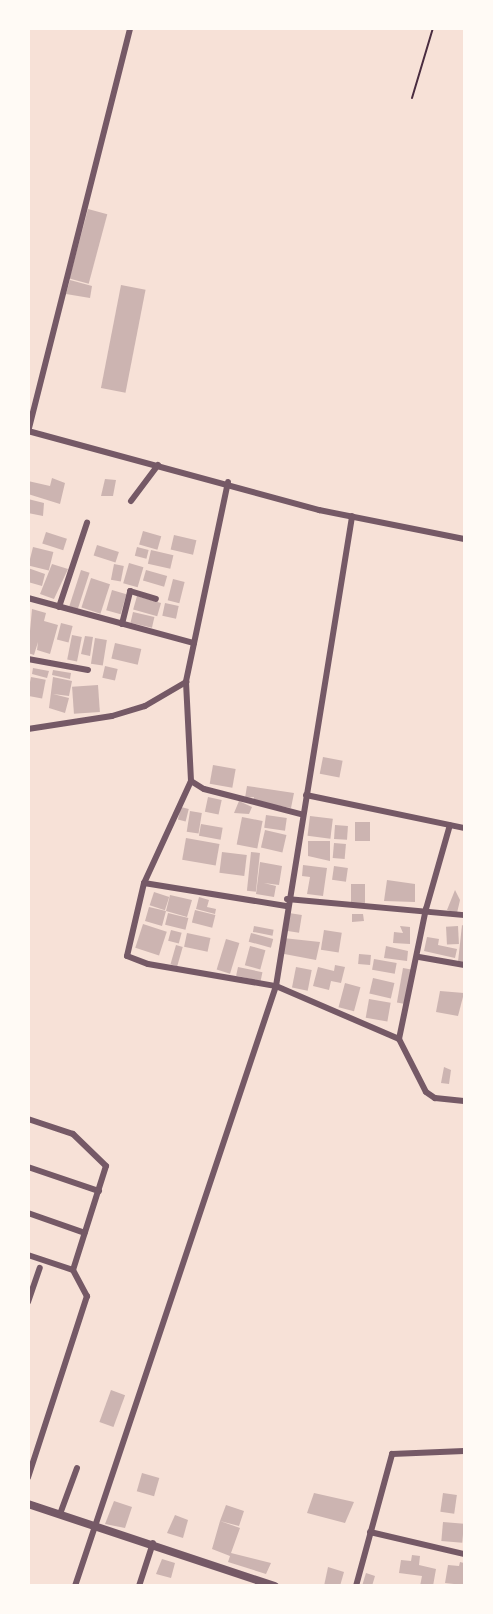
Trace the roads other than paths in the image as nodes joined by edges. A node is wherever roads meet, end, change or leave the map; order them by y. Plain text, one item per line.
1 (130, 28) edge
2 (29, 431) edge
3 (158, 465) junction
4 (228, 482) junction
5 (131, 501) dead end
6 (352, 516) junction
7 (87, 523) dead end
8 (465, 539) edge
9 (28, 598) edge
10 (156, 599) dead end
11 (59, 607) junction
12 (122, 624) junction
13 (194, 643) junction
14 (28, 659) edge
15 (88, 670) dead end
16 (186, 682) junction
17 (28, 729) edge
18 (191, 781) junction
19 (306, 795) junction
20 (301, 814) junction
21 (450, 825) junction
22 (465, 828) edge
23 (144, 883) junction
24 (287, 902) junction
25 (426, 909) junction
26 (465, 915) edge
27 (419, 957) junction
28 (465, 965) edge
29 (276, 986) junction
30 (399, 1039) junction
31 (465, 1101) edge
32 (28, 1119) edge
33 (28, 1167) edge
34 (99, 1191) junction
35 (28, 1213) edge
36 (85, 1233) junction
37 (28, 1255) edge
38 (40, 1269) dead end
39 (73, 1270) junction
40 (28, 1302) edge
41 (465, 1451) edge
42 (77, 1468) dead end
43 (28, 1478) edge
44 (28, 1504) edge
45 (60, 1515) junction
46 (95, 1526) junction
47 (370, 1532) junction
48 (153, 1543) junction
49 (465, 1554) edge
50 (75, 1586) edge
51 (139, 1586) edge
52 (276, 1586) edge
53 (356, 1586) edge

1 - 2 street
2 - 3 street
3 - 4 street
3 - 5 street
4 - 6 street
4 - 13 street
6 - 8 street
6 - 19 street
7 - 11 street
9 - 11 street
10 - 12 street
11 - 12 street
12 - 13 street
13 - 16 street
14 - 15 street
16 - 17 street
16 - 18 street
18 - 20 street
18 - 23 street
19 - 20 street
19 - 21 street
20 - 24 street
21 - 22 street
21 - 25 street
23 - 24 street
23 - 29 street
24 - 25 street
24 - 29 street
25 - 26 street
25 - 27 street
27 - 28 street
27 - 30 street
29 - 30 street
29 - 46 street
30 - 31 street
32 - 34 street
33 - 34 street
34 - 36 street
35 - 36 street
36 - 39 street
37 - 39 street
38 - 40 street
39 - 43 street
41 - 47 street
42 - 45 street
44 - 45 street
45 - 46 street
46 - 48 street
46 - 50 street
47 - 49 street
47 - 53 street
48 - 51 street
48 - 52 street

